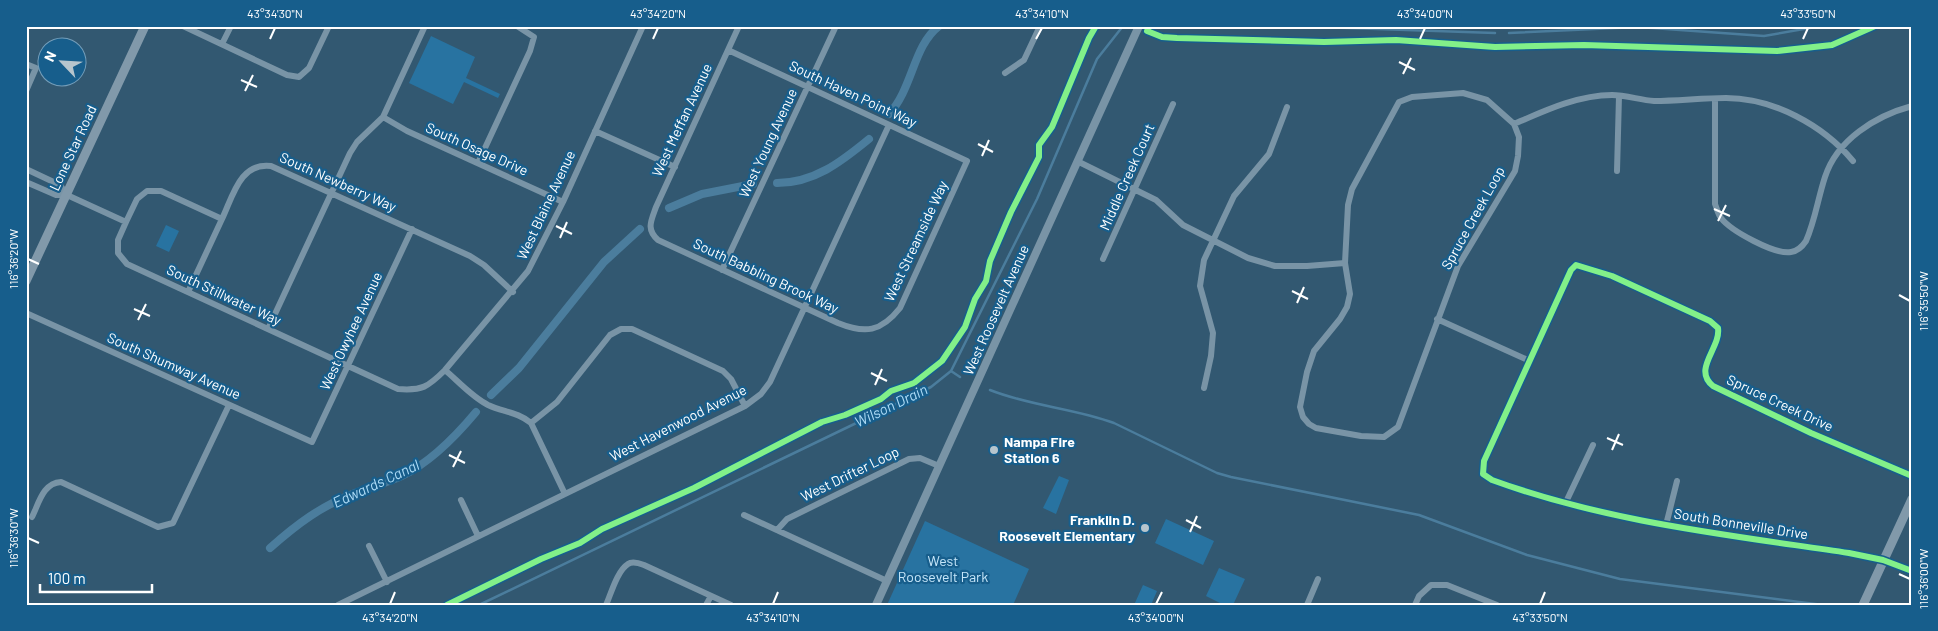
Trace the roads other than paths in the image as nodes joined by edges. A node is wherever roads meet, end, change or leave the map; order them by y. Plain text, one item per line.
1 (145, 26) edge
2 (183, 26) edge
3 (231, 26) edge
4 (329, 26) edge
5 (425, 26) edge
6 (517, 26) edge
7 (643, 26) edge
8 (739, 26) edge
9 (836, 26) edge
10 (1040, 26) edge
11 (1139, 26) edge
12 (222, 44) junction
13 (728, 50) junction
14 (26, 64) edge
15 (1005, 73) dead end
16 (808, 88) junction
17 (26, 91) edge
18 (1619, 96) junction
19 (1715, 99) junction
20 (1173, 104) dead end
21 (1912, 106) edge
22 (1287, 107) dead end
23 (383, 117) junction
24 (1514, 124) junction
25 (889, 125) junction
26 (595, 131) junction
27 (1842, 148) junction
28 (967, 161) joint
29 (1076, 161) junction
30 (1853, 161) dead end
31 (478, 163) junction
32 (675, 167) junction
33 (26, 169) edge
34 (1617, 171) dead end
35 (26, 182) edge
36 (1135, 189) junction
37 (332, 193) junction
38 (67, 195) junction
39 (563, 202) junction
40 (222, 219) junction
41 (126, 222) junction
42 (649, 225) joint
43 (412, 229) junction
44 (1211, 240) junction
45 (1103, 259) dead end
46 (1345, 263) junction
47 (722, 270) junction
48 (26, 281) edge
49 (188, 292) junction
50 (513, 292) junction
51 (804, 307) junction
52 (26, 313) edge
53 (1438, 319) junction
54 (881, 326) joint
55 (268, 329) junction
56 (1530, 361) junction
57 (348, 366) junction
58 (445, 370) junction
59 (1204, 388) dead end
60 (415, 390) joint
61 (229, 404) junction
62 (745, 406) junction
63 (531, 423) junction
64 (312, 442) joint
65 (1593, 446) dead end
66 (939, 466) junction
67 (1912, 476) edge
68 (1677, 480) dead end
69 (565, 494) junction
70 (1912, 499) edge
71 (461, 500) dead end
72 (1565, 504) junction
73 (744, 515) dead end
74 (32, 517) dead end
75 (1666, 525) junction
76 (777, 530) junction
77 (478, 536) junction
78 (369, 546) dead end
79 (1883, 560) junction
80 (1912, 571) edge
81 (1318, 579) dead end
82 (887, 581) junction
83 (388, 582) junction
84 (710, 596) junction
85 (338, 605) edge
86 (606, 605) edge
87 (706, 605) edge
88 (731, 605) edge
89 (876, 605) edge
90 (1307, 605) edge
91 (1415, 605) edge
92 (1497, 605) edge
93 (1863, 605) edge

1 - 38 main road, Lone Star Road
2 - 12 street
3 - 12 street
4 - 12 street
5 - 23 street
6 - 31 street
7 - 26 street, West Blaine Avenue
8 - 13 street, West Meffan Avenue
9 - 16 street, West Young Avenue
10 - 15 street
11 - 29 street, West Roosevelt Avenue
13 - 16 street, South Haven Point Way
13 - 32 street, West Meffan Avenue
14 - 17 street
16 - 25 street, South Haven Point Way
16 - 47 street, West Young Avenue
18 - 19 street
18 - 24 street
18 - 34 street
19 - 27 street
19 - 27 street
20 - 36 street, Middle Creek Court
21 - 27 street
22 - 44 street
23 - 31 street, South Osage Drive
23 - 37 street
24 - 46 street, Spruce Creek Loop
24 - 53 street, Spruce Creek Loop
25 - 28 street, South Haven Point Way
25 - 51 street, West Havenwood Avenue
26 - 32 street
26 - 39 street, West Blaine Avenue
27 - 30 street
28 - 54 street, West Streamside Way
29 - 36 street
29 - 66 street, West Roosevelt Avenue
31 - 39 street, South Osage Drive
32 - 42 street, West Meffan Avenue
33 - 38 street
35 - 38 street
36 - 44 street
36 - 45 street, Middle Creek Court
37 - 40 street, South Newberry Way
37 - 43 street, South Newberry Way
37 - 55 street
38 - 41 street
38 - 48 main road, Lone Star Road
39 - 50 street, West Blaine Avenue
40 - 41 street
40 - 49 street, South Newberry Way
41 - 49 street, South Stillwater Way
42 - 47 street, South Babbling Brook Way
43 - 50 street, South Newberry Way
43 - 57 street, West Owyhee Avenue
44 - 46 street
44 - 59 street
46 - 53 street, Spruce Creek Loop
47 - 51 street, South Babbling Brook Way
49 - 55 street, South Stillwater Way
50 - 58 street, West Blaine Avenue
51 - 54 street, South Babbling Brook Way
51 - 62 street, West Havenwood Avenue
52 - 61 street, South Shumway Avenue
53 - 56 street
55 - 57 street, South Stillwater Way
56 - 67 street, Spruce Creek Drive
56 - 72 street, South Bonneville Drive
57 - 60 street, South Stillwater Way
57 - 64 street, West Owyhee Avenue
58 - 60 street, West Blaine Avenue
58 - 63 street
61 - 64 street, South Shumway Avenue
61 - 74 street
62 - 63 street
62 - 69 street, West Havenwood Avenue
63 - 69 street
65 - 72 street
66 - 76 street, West Drifter Loop
66 - 82 street, West Roosevelt Avenue
68 - 75 street
69 - 77 street, West Havenwood Avenue
70 - 79 main road
71 - 77 street
72 - 75 street, South Bonneville Drive
73 - 76 street
75 - 79 street, South Bonneville Drive
76 - 82 street
77 - 83 street, West Havenwood Avenue
78 - 83 street
79 - 80 street, South Bonneville Drive
79 - 93 main road
81 - 90 street
82 - 89 street, West Roosevelt Avenue
83 - 85 street, West Havenwood Avenue
84 - 86 street
84 - 87 street
84 - 88 street
91 - 92 street

